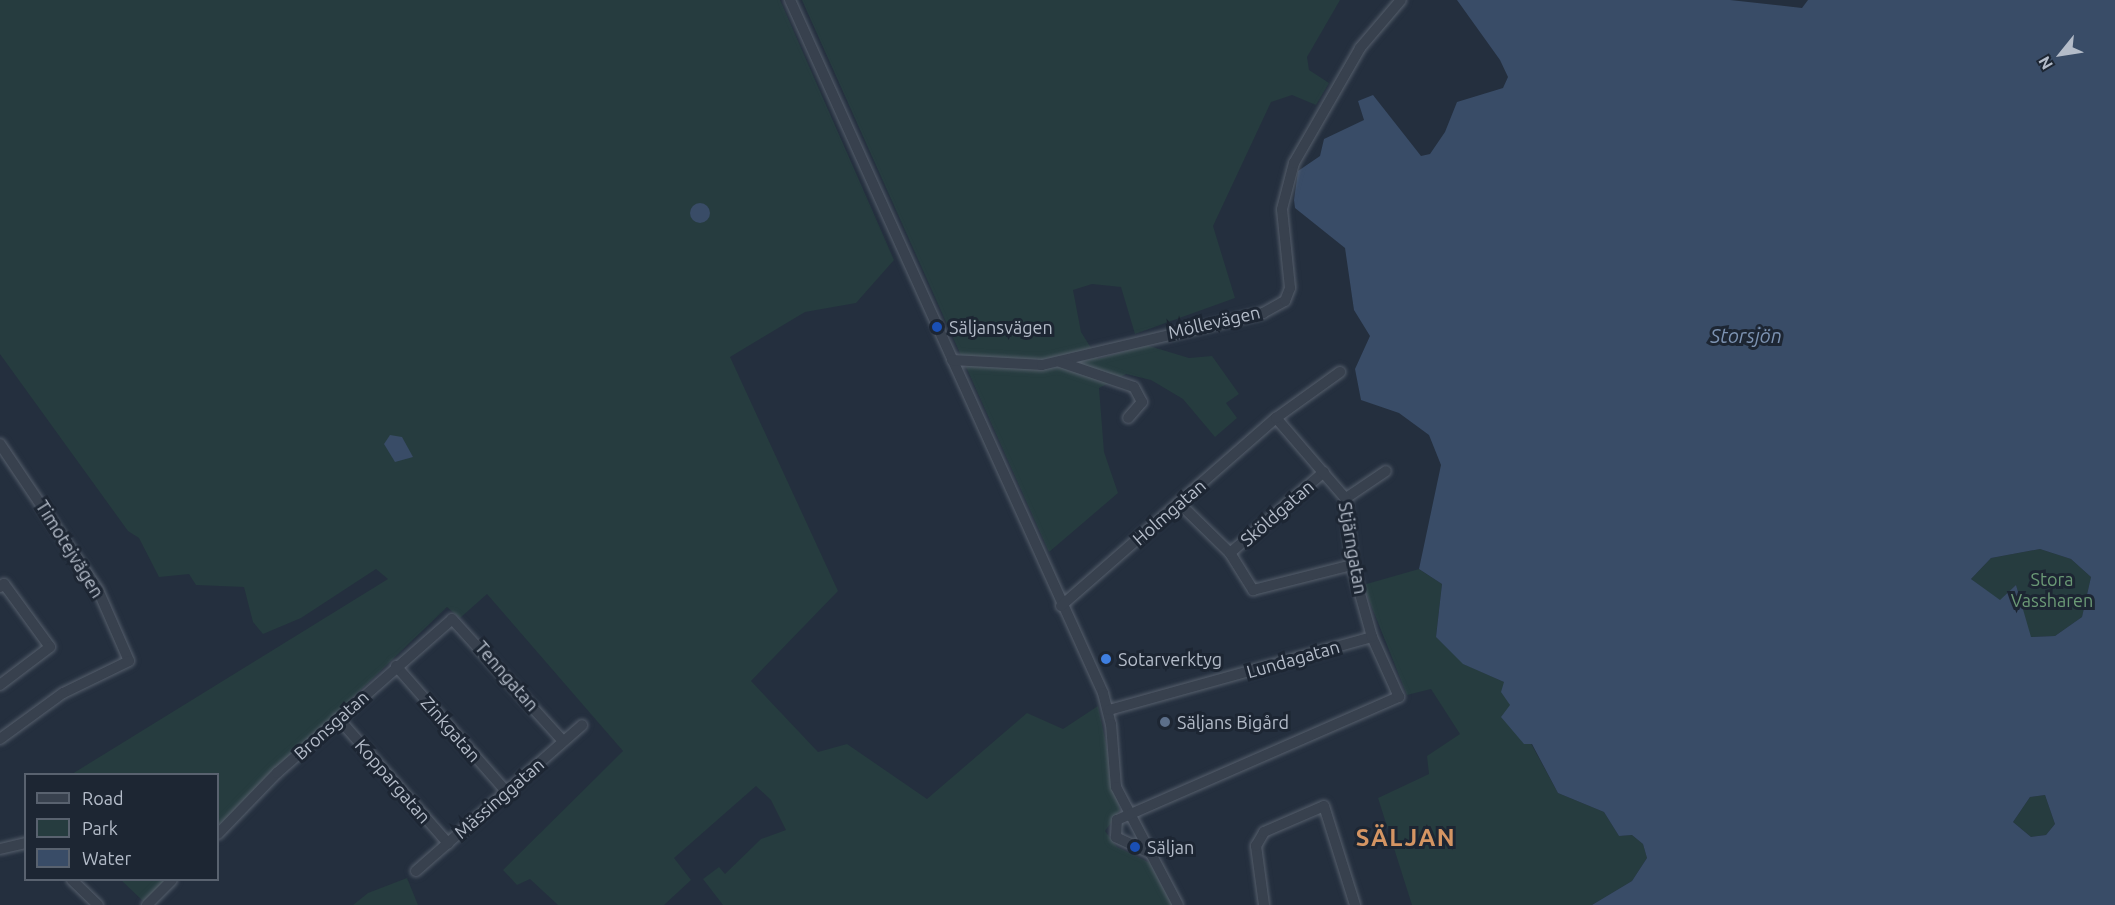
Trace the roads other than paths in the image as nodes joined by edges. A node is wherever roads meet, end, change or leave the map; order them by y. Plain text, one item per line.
1 (790, 0) edge
2 (1401, 0) edge
3 (952, 360) junction
4 (1059, 362) junction
5 (1340, 372) dead end
6 (1128, 417) dead end
7 (1276, 418) junction
8 (0, 444) edge
9 (1386, 471) dead end
10 (1324, 472) junction
11 (1346, 498) junction
12 (1179, 503) junction
13 (1230, 553) junction
14 (1352, 565) junction
15 (1, 584) edge
16 (1061, 606) junction
17 (448, 620) joint
18 (1372, 637) junction
19 (396, 666) junction
20 (0, 685) edge
21 (1109, 710) junction
22 (338, 718) junction
23 (582, 725) dead end
24 (0, 739) edge
25 (563, 741) junction
26 (506, 791) junction
27 (1129, 813) junction
28 (219, 833) edge
29 (24, 843) edge
30 (448, 843) junction
31 (0, 849) edge
32 (1152, 854) junction
33 (416, 871) dead end
34 (74, 881) edge
35 (170, 881) edge
36 (98, 905) edge
37 (147, 905) edge
38 (1178, 905) edge
39 (1264, 905) edge
40 (1355, 905) edge

1 - 3 street
2 - 4 street, Möllevägen
3 - 4 street, Möllevägen
3 - 16 street
4 - 6 street
5 - 7 street
7 - 10 street, Stjärngatan
7 - 12 street, Holmgatan
8 - 24 street, Timotejvägen
9 - 11 street
10 - 11 street, Stjärngatan
10 - 13 street, Sköldgatan
11 - 14 street, Stjärngatan
12 - 13 street
12 - 16 street, Holmgatan
13 - 14 street
14 - 18 street, Stjärngatan
15 - 20 street
16 - 21 street
17 - 19 street, Bronsgatan
17 - 25 street, Tenngatan
18 - 21 street, Lundagatan
18 - 27 street, Stjärngatan
19 - 22 street, Bronsgatan
19 - 26 street, Zinkgatan
21 - 27 street
22 - 28 street, Bronsgatan
22 - 30 street, Koppargatan
23 - 25 street, Mässinggatan
25 - 26 street, Mässinggatan
26 - 30 street, Mässinggatan
27 - 32 street
27 - 32 street
29 - 31 street
30 - 33 street, Mässinggatan
32 - 38 street
34 - 36 street
35 - 37 street
39 - 40 street

